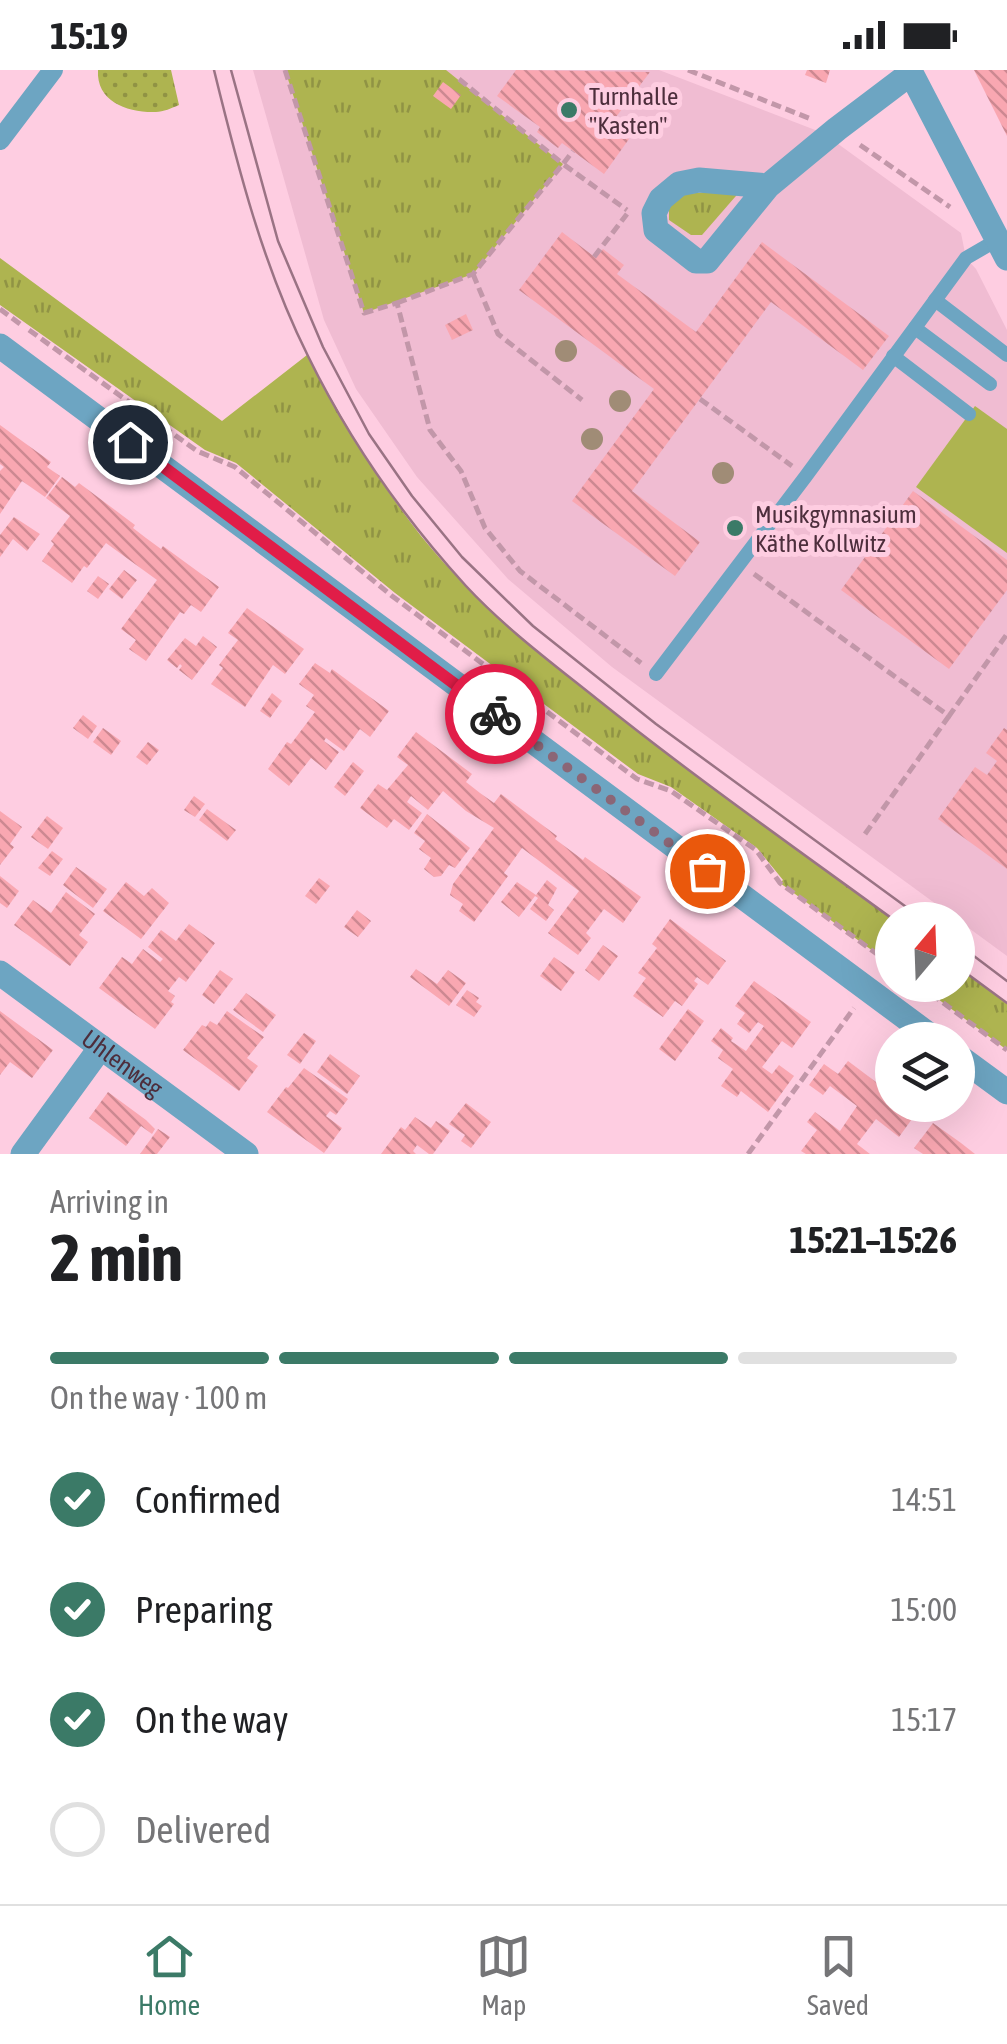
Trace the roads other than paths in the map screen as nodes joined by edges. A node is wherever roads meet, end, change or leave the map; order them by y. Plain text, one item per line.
1 (53, 70) edge
2 (0, 140) edge
3 (768, 186) dead end
4 (1002, 249) edge
5 (935, 300) junction
6 (914, 328) junction
7 (0, 348) edge
8 (1007, 355) edge
9 (894, 356) junction
10 (990, 384) dead end
11 (969, 414) dead end
12 (656, 674) road end
13 (0, 973) edge
14 (911, 1022) edge
15 (101, 1047) junction
16 (975, 1068) edge
17 (1007, 1092) edge
18 (22, 1154) edge
19 (246, 1154) edge

1 - 2 street
3 - 4 street
4 - 5 lane
5 - 6 lane
5 - 8 lane
6 - 9 lane
6 - 10 lane
7 - 14 street
9 - 11 lane
9 - 12 lane
13 - 15 street, Uhlenweg
15 - 18 street
15 - 19 street, Uhlenweg
16 - 17 street

